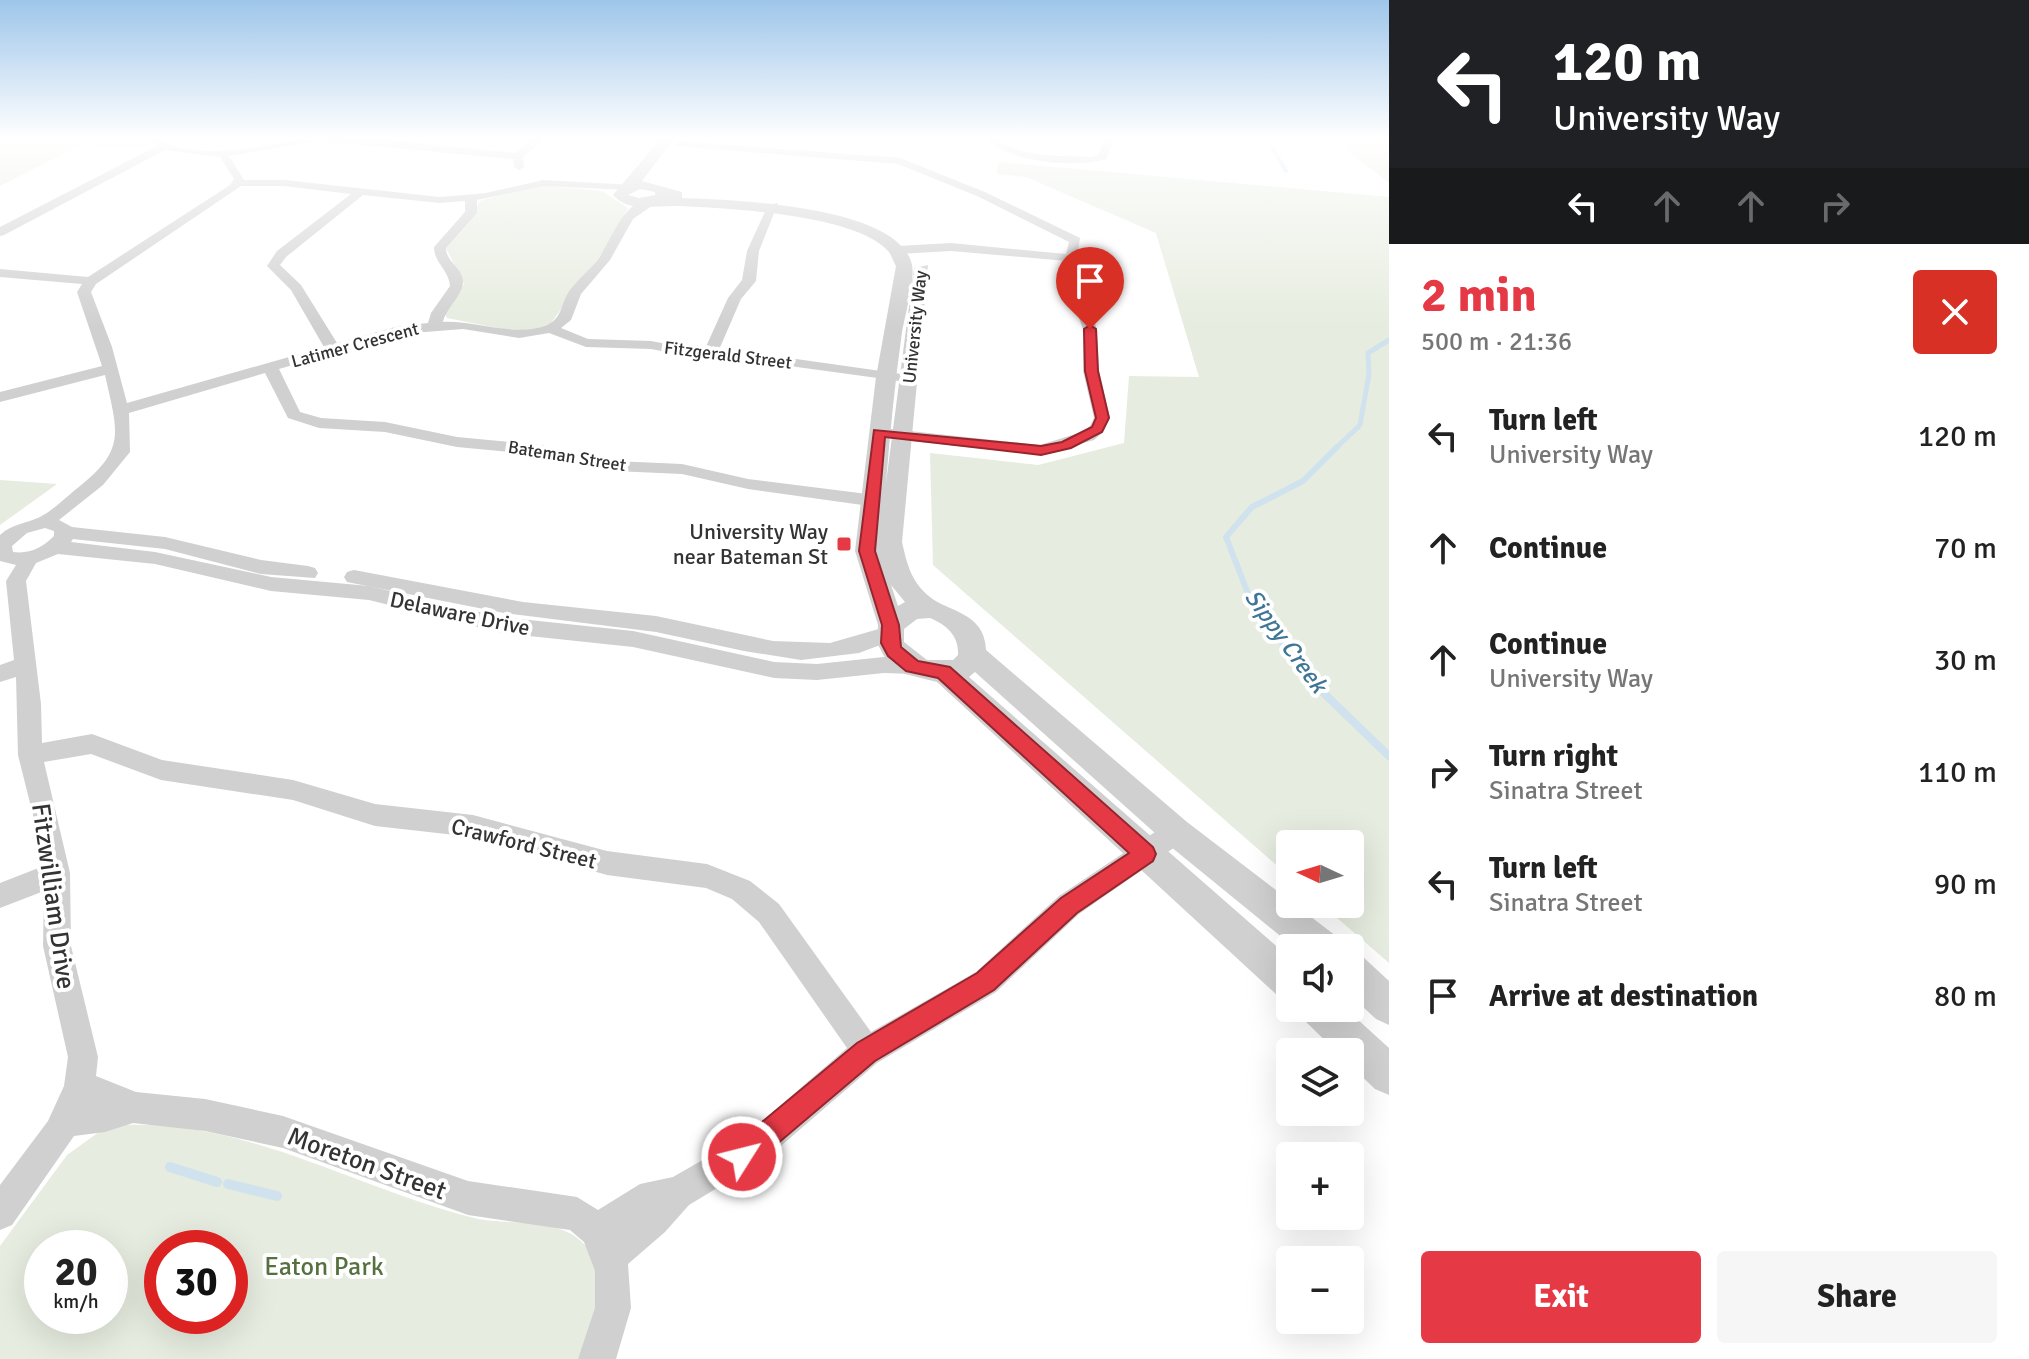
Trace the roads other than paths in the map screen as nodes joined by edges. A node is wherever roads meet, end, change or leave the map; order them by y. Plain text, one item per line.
1 (56, 200) edge
2 (212, 200) edge
3 (350, 200) edge
4 (471, 200) edge
5 (630, 200) edge
6 (650, 200) edge
7 (705, 200) edge
8 (992, 200) edge
9 (772, 208) junction
10 (628, 217) junction
11 (0, 232) edge
12 (906, 249) junction
13 (1071, 258) junction
14 (0, 273) edge
15 (91, 281) junction
16 (435, 325) junction
17 (550, 329) junction
18 (334, 351) junction
19 (709, 356) junction
20 (270, 367) junction
21 (110, 369) junction
22 (886, 377) junction
23 (909, 380) junction
24 (0, 397) edge
25 (121, 410) junction
26 (891, 434) junction
27 (882, 502) junction
28 (45, 522) junction
29 (60, 540) junction
30 (29, 559) junction
31 (926, 610) junction
32 (890, 630) junction
33 (973, 655) junction
34 (26, 664) junction
35 (928, 669) junction
36 (0, 674) edge
37 (32, 762) junction
38 (1176, 832) junction
39 (1145, 854) junction
40 (57, 873) junction
41 (0, 896) edge
42 (1305, 934) edge
43 (1276, 970) edge
44 (1364, 983) edge
45 (1389, 1006) edge
46 (1333, 1022) edge
47 (866, 1052) junction
48 (1389, 1075) edge
49 (79, 1088) junction
50 (133, 1107) junction
51 (64, 1121) junction
52 (0, 1213) edge
53 (603, 1244) junction
54 (597, 1359) edge

1 - 11 street
2 - 15 street
3 - 18 street
4 - 16 street
5 - 10 street
6 - 10 street
7 - 9 street, University Way
8 - 13 street
9 - 12 street, University Way
9 - 19 street
10 - 17 street
12 - 13 street
12 - 22 street, University Way
12 - 23 street, University Way
13 - 26 street
14 - 15 street
15 - 21 street
16 - 17 street, Latimer Crescent
16 - 18 street, Latimer Crescent
17 - 19 street, Fitzgerald Street
18 - 20 street, Latimer Crescent
19 - 22 street, Fitzgerald Street
20 - 25 street, Latimer Crescent
20 - 27 street, Bateman Street
21 - 24 street
21 - 25 street
22 - 23 street, Fitzgerald Street
22 - 26 street, University Way
23 - 26 street, University Way
25 - 28 street
26 - 27 street, University Way
27 - 31 street, University Way
27 - 32 street, University Way
28 - 29 street
28 - 30 street
29 - 30 street
29 - 32 street, Delaware Drive
29 - 35 street, Delaware Drive
30 - 34 street, Fitzwilliam Drive
31 - 32 street
31 - 33 street
32 - 35 street
33 - 35 street
33 - 38 street
34 - 36 street
34 - 37 street, Fitzwilliam Drive
35 - 39 street
37 - 40 street, Fitzwilliam Drive
37 - 47 street, Crawford Street
38 - 39 street
38 - 42 street
39 - 43 street
39 - 47 street
40 - 41 street
40 - 49 street, Fitzwilliam Drive
44 - 45 street
46 - 48 street
47 - 53 street
49 - 50 street, Moreton Street
49 - 51 street, Fitzwilliam Drive
50 - 51 street, Moreton Street
50 - 53 street, Moreton Street
51 - 52 street, Fitzwilliam Drive
53 - 54 street

